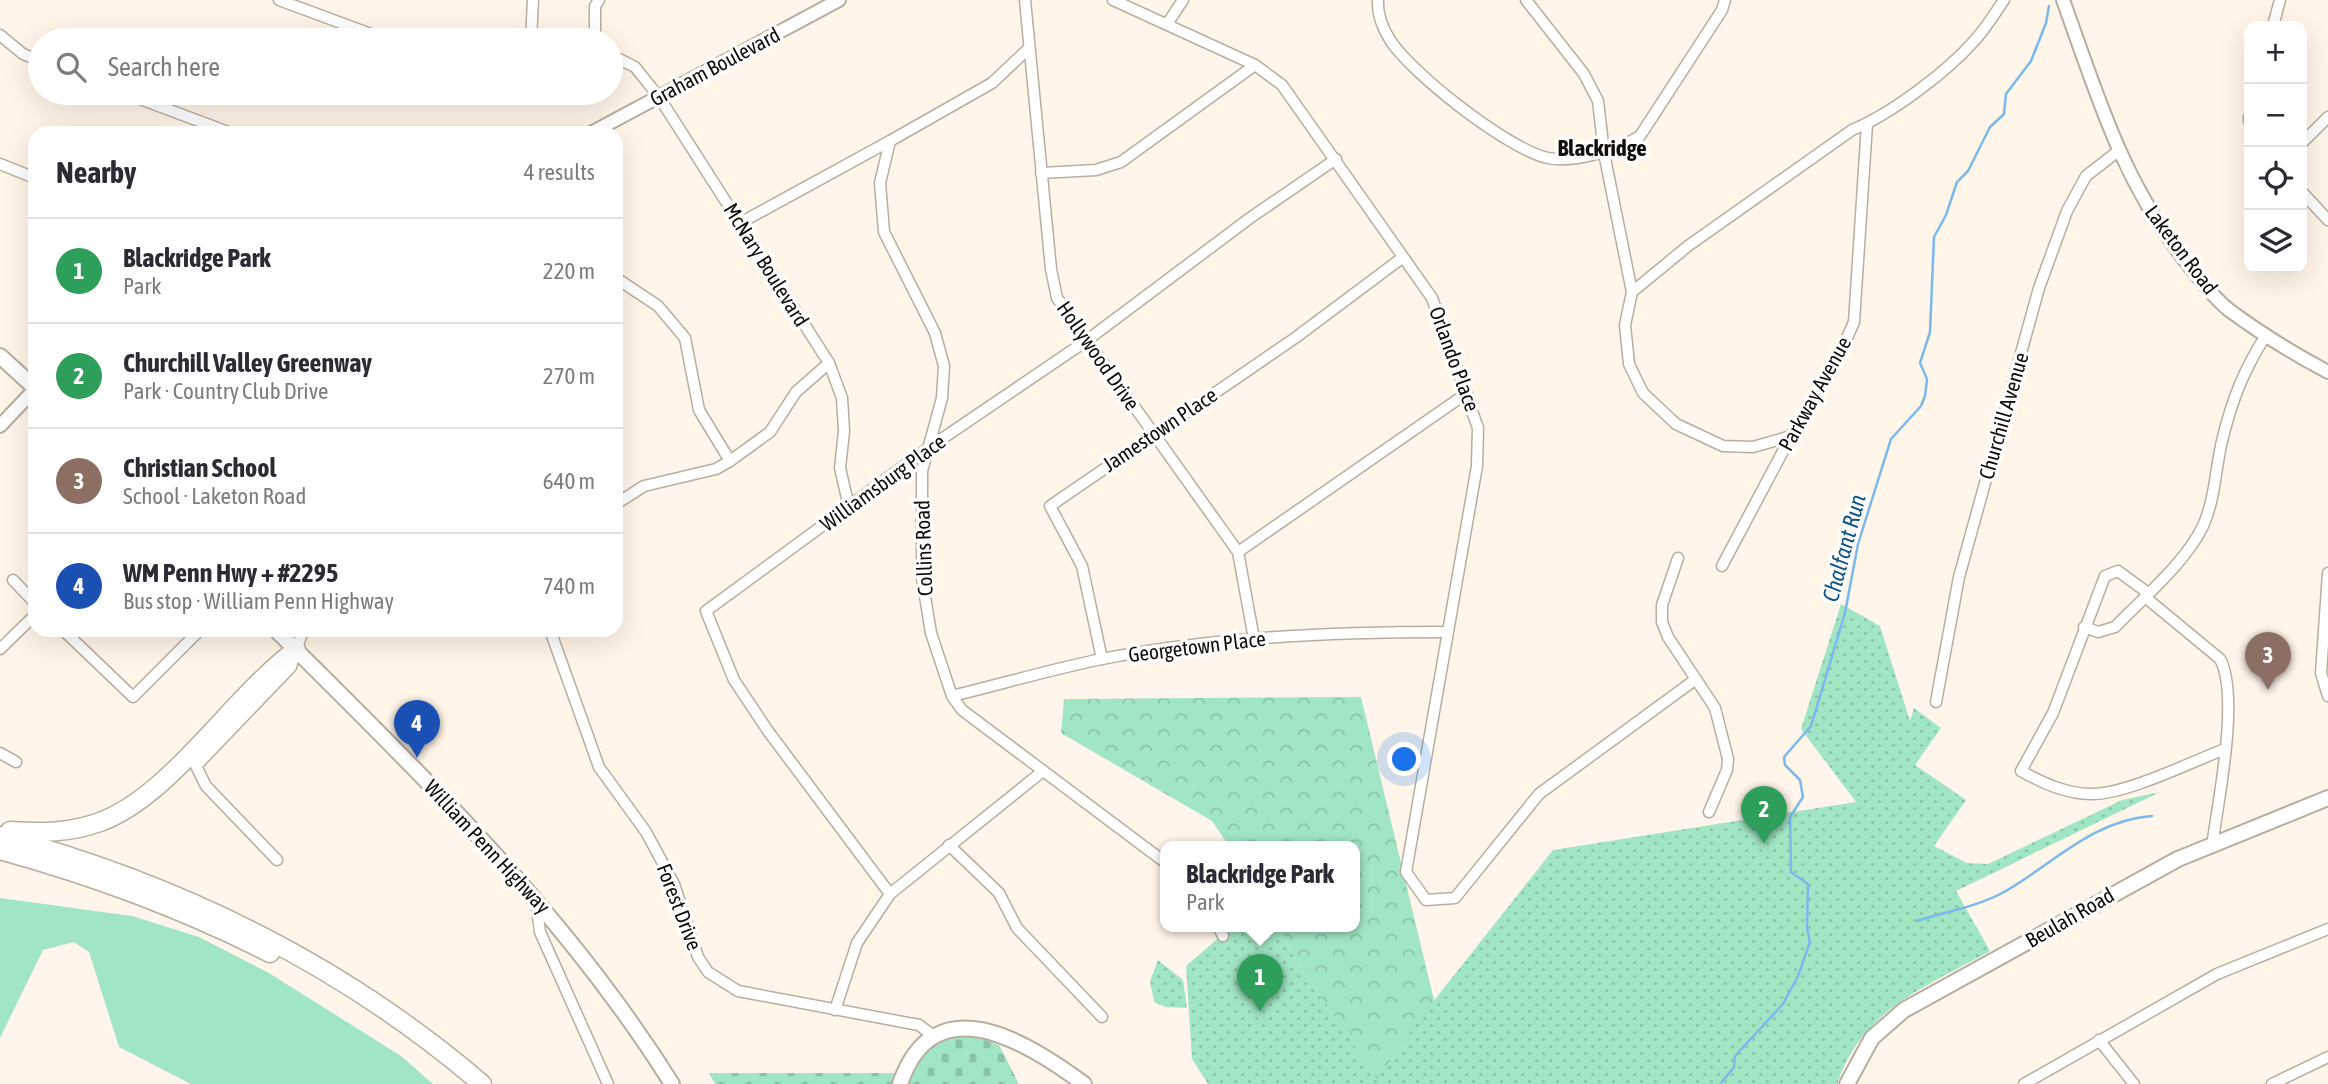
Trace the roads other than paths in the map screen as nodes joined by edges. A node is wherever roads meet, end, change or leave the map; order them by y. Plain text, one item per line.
1 (279, 0) edge
2 (533, 0) edge
3 (599, 0) edge
4 (839, 0) edge
5 (1025, 0) edge
6 (1113, 0) edge
7 (1183, 0) edge
8 (1378, 0) edge
9 (1526, 0) edge
10 (1725, 0) edge
11 (2004, 0) edge
12 (2063, 0) edge
13 (2280, 0) edge
14 (2274, 21) edge
15 (1167, 24) junction
16 (355, 28) edge
17 (532, 28) edge
18 (595, 28) edge
19 (0, 35) edge
20 (1028, 49) junction
21 (28, 56) edge
22 (623, 61) edge
23 (1255, 65) junction
24 (659, 97) junction
25 (156, 105) edge
26 (2328, 117) edge
27 (1867, 124) junction
28 (212, 126) edge
29 (605, 126) edge
30 (2307, 138) edge
31 (890, 141) junction
32 (2118, 152) junction
33 (1604, 153) junction
34 (1336, 159) junction
35 (0, 164) edge
36 (1041, 173) junction
37 (28, 175) edge
38 (2307, 197) edge
39 (2328, 220) edge
40 (740, 223) junction
41 (1402, 258) junction
42 (623, 283) edge
43 (1632, 292) junction
44 (2266, 335) junction
45 (1086, 341) junction
46 (0, 356) edge
47 (829, 363) junction
48 (2328, 372) edge
49 (28, 382) edge
50 (1467, 393) junction
51 (28, 395) edge
52 (1, 421) edge
53 (1153, 434) junction
54 (1791, 436) junction
55 (927, 449) junction
56 (730, 461) junction
57 (623, 499) edge
58 (849, 507) junction
59 (1238, 552) junction
60 (1678, 558) dead end
61 (1722, 566) dead end
62 (2328, 573) edge
63 (13, 580) dead end
64 (2146, 595) junction
65 (28, 596) edge
66 (28, 621) edge
67 (2084, 627) junction
68 (1446, 632) junction
69 (70, 637) edge
70 (194, 637) edge
71 (283, 637) edge
72 (301, 637) edge
73 (553, 637) edge
74 (1254, 639) junction
75 (0, 649) edge
76 (296, 650) junction
77 (1102, 659) junction
78 (1696, 679) junction
79 (952, 696) junction
80 (2328, 696) edge
81 (1936, 702) dead end
82 (2225, 749) junction
83 (0, 753) edge
84 (16, 762) dead end
85 (1042, 771) junction
86 (2328, 798) edge
87 (1709, 812) dead end
88 (0, 830) edge
89 (0, 836) edge
90 (949, 845) junction
91 (2212, 846) junction
92 (0, 850) edge
93 (1160, 859) edge
94 (277, 860) dead end
95 (890, 894) junction
96 (536, 897) junction
97 (2328, 929) edge
98 (835, 1010) junction
99 (1102, 1017) dead end
100 (932, 1035) junction
101 (2099, 1040) junction
102 (2328, 1057) edge
103 (2287, 1081) edge
104 (464, 1084) edge
105 (482, 1084) edge
106 (608, 1084) edge
107 (672, 1084) edge
108 (900, 1084) edge
109 (1084, 1084) edge
110 (1847, 1084) edge
111 (2024, 1084) edge
112 (2134, 1084) edge
113 (2272, 1084) edge

1 - 16 street
2 - 17 street
3 - 18 street
4 - 24 street, Graham Boulevard
5 - 20 street, Hollywood Drive
6 - 15 street, Orlando Place
7 - 15 street
8 - 33 street
9 - 33 street
10 - 33 street
11 - 27 street
12 - 32 street, Laketon Road
13 - 14 street
15 - 23 street, Orlando Place
19 - 21 street
20 - 31 street
20 - 36 street, Hollywood Drive
22 - 24 street, McNary Boulevard
23 - 34 street, Orlando Place
23 - 36 street
24 - 29 street, Graham Boulevard
24 - 40 street, McNary Boulevard
25 - 28 street
26 - 30 street
27 - 43 street
27 - 54 street, Parkway Avenue
31 - 40 street
31 - 55 street, Collins Road
32 - 44 street, Laketon Road
32 - 81 street, Churchill Avenue
33 - 43 street
34 - 41 street, Orlando Place
34 - 45 street, Williamsburg Place
35 - 37 street
36 - 45 street, Hollywood Drive
38 - 39 street
40 - 47 street, McNary Boulevard
41 - 50 street, Orlando Place
41 - 53 street, Jamestown Place
42 - 56 street
43 - 54 street
44 - 48 street, Laketon Road
44 - 64 street
45 - 53 street, Hollywood Drive
45 - 55 street, Williamsburg Place
46 - 49 main road
47 - 56 street
47 - 58 street, McNary Boulevard
50 - 59 street
50 - 68 street, Orlando Place
51 - 52 street
53 - 59 street, Hollywood Drive
53 - 77 street, Jamestown Place
54 - 61 street, Parkway Avenue
55 - 58 street, Williamsburg Place
55 - 79 street, Collins Road
56 - 57 street
58 - 95 street, Williamsburg Place
59 - 74 street, Hollywood Drive
60 - 78 street
62 - 80 street
63 - 65 street
64 - 67 street
64 - 67 street
64 - 82 street
66 - 75 street
67 - 82 street
68 - 74 street, Georgetown Place
68 - 78 street, Orlando Place
69 - 70 street
71 - 76 main road, William Penn Highway
72 - 76 street
73 - 98 street, Forest Drive
74 - 77 street, Georgetown Place
76 - 88 highway
76 - 94 street
76 - 96 main road, William Penn Highway
77 - 79 street, Georgetown Place
78 - 87 street
79 - 85 street, Collins Road
82 - 91 street
83 - 84 street
85 - 90 street
85 - 93 street, Collins Road
86 - 91 main road, Beulah Road
89 - 105 highway
90 - 95 street
90 - 99 street
91 - 110 main road, Beulah Road
92 - 104 highway
95 - 98 street
96 - 106 street
96 - 107 main road, William Penn Highway
97 - 101 street
98 - 100 street, Forest Drive
100 - 108 main road
100 - 109 main road
101 - 111 street
101 - 112 street
102 - 103 street
103 - 113 street

